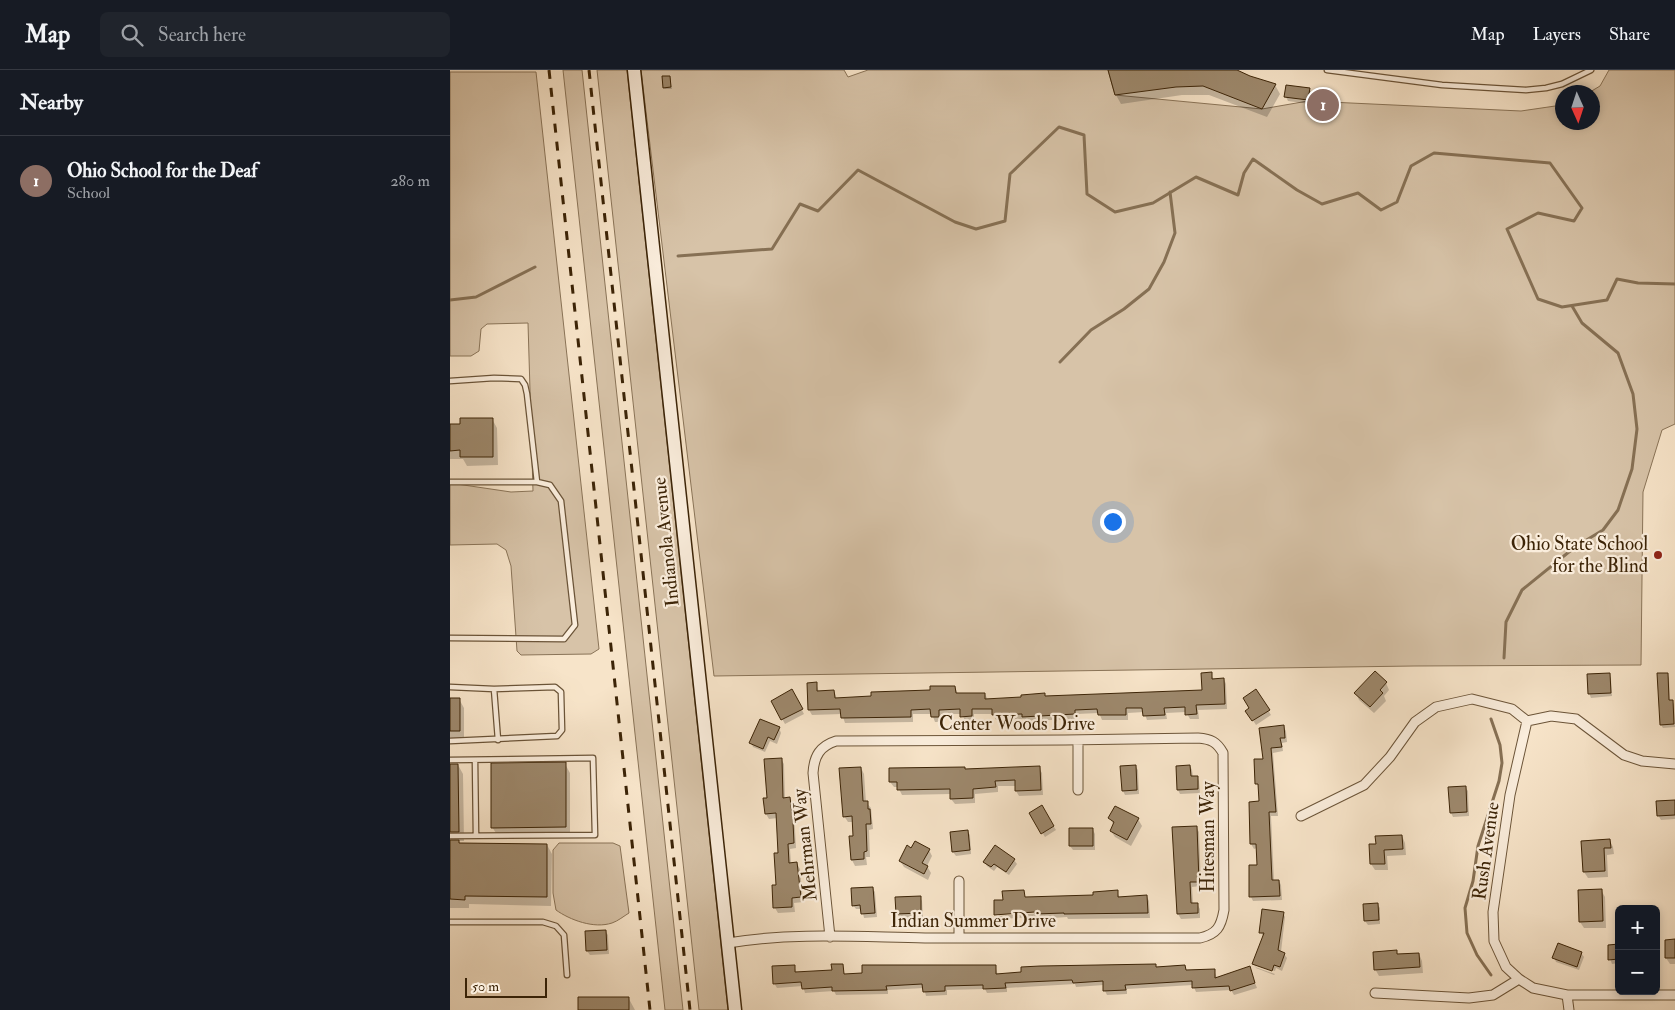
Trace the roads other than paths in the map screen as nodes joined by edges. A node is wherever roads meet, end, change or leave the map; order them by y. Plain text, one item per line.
1 (634, 70) edge
2 (1327, 70) edge
3 (1591, 70) edge
4 (450, 381) edge
5 (450, 482) edge
6 (536, 482) junction
7 (450, 638) edge
8 (450, 687) edge
9 (494, 689) junction
10 (1527, 721) junction
11 (498, 740) junction
12 (1078, 740) junction
13 (450, 742) edge
14 (1218, 743) joint
15 (819, 750) joint
16 (450, 760) edge
17 (475, 760) junction
18 (1675, 764) edge
19 (1078, 790) dead end
20 (1300, 816) dead end
21 (450, 836) edge
22 (476, 836) junction
23 (959, 881) dead end
24 (450, 922) edge
25 (1217, 931) joint
26 (830, 937) junction
27 (959, 938) junction
28 (728, 944) junction
29 (567, 976) dead end
30 (1519, 979) junction
31 (1376, 994) dead end
32 (1567, 995) junction
33 (1675, 995) edge
34 (735, 1010) edge
35 (1569, 1010) edge

1 - 28 main road, Indianola Avenue
2 - 3 lane
4 - 6 lane
5 - 6 lane
6 - 7 lane
8 - 9 lane
9 - 11 lane
9 - 11 lane
10 - 18 street
10 - 20 street
10 - 30 street, Rush Avenue
11 - 13 lane
12 - 14 street, Center Woods Drive
12 - 15 street, Center Woods Drive
12 - 19 street
14 - 25 street, Hitesman Way
15 - 26 street, Mehrman Way
16 - 17 lane
17 - 22 lane
17 - 22 lane
21 - 22 lane
23 - 27 street
24 - 29 lane
25 - 27 street, Indian Summer Drive
26 - 27 street, Indian Summer Drive
26 - 28 street, Indian Summer Drive
28 - 34 main road, Indianola Avenue
30 - 31 street
30 - 32 street
32 - 33 street
32 - 35 street

